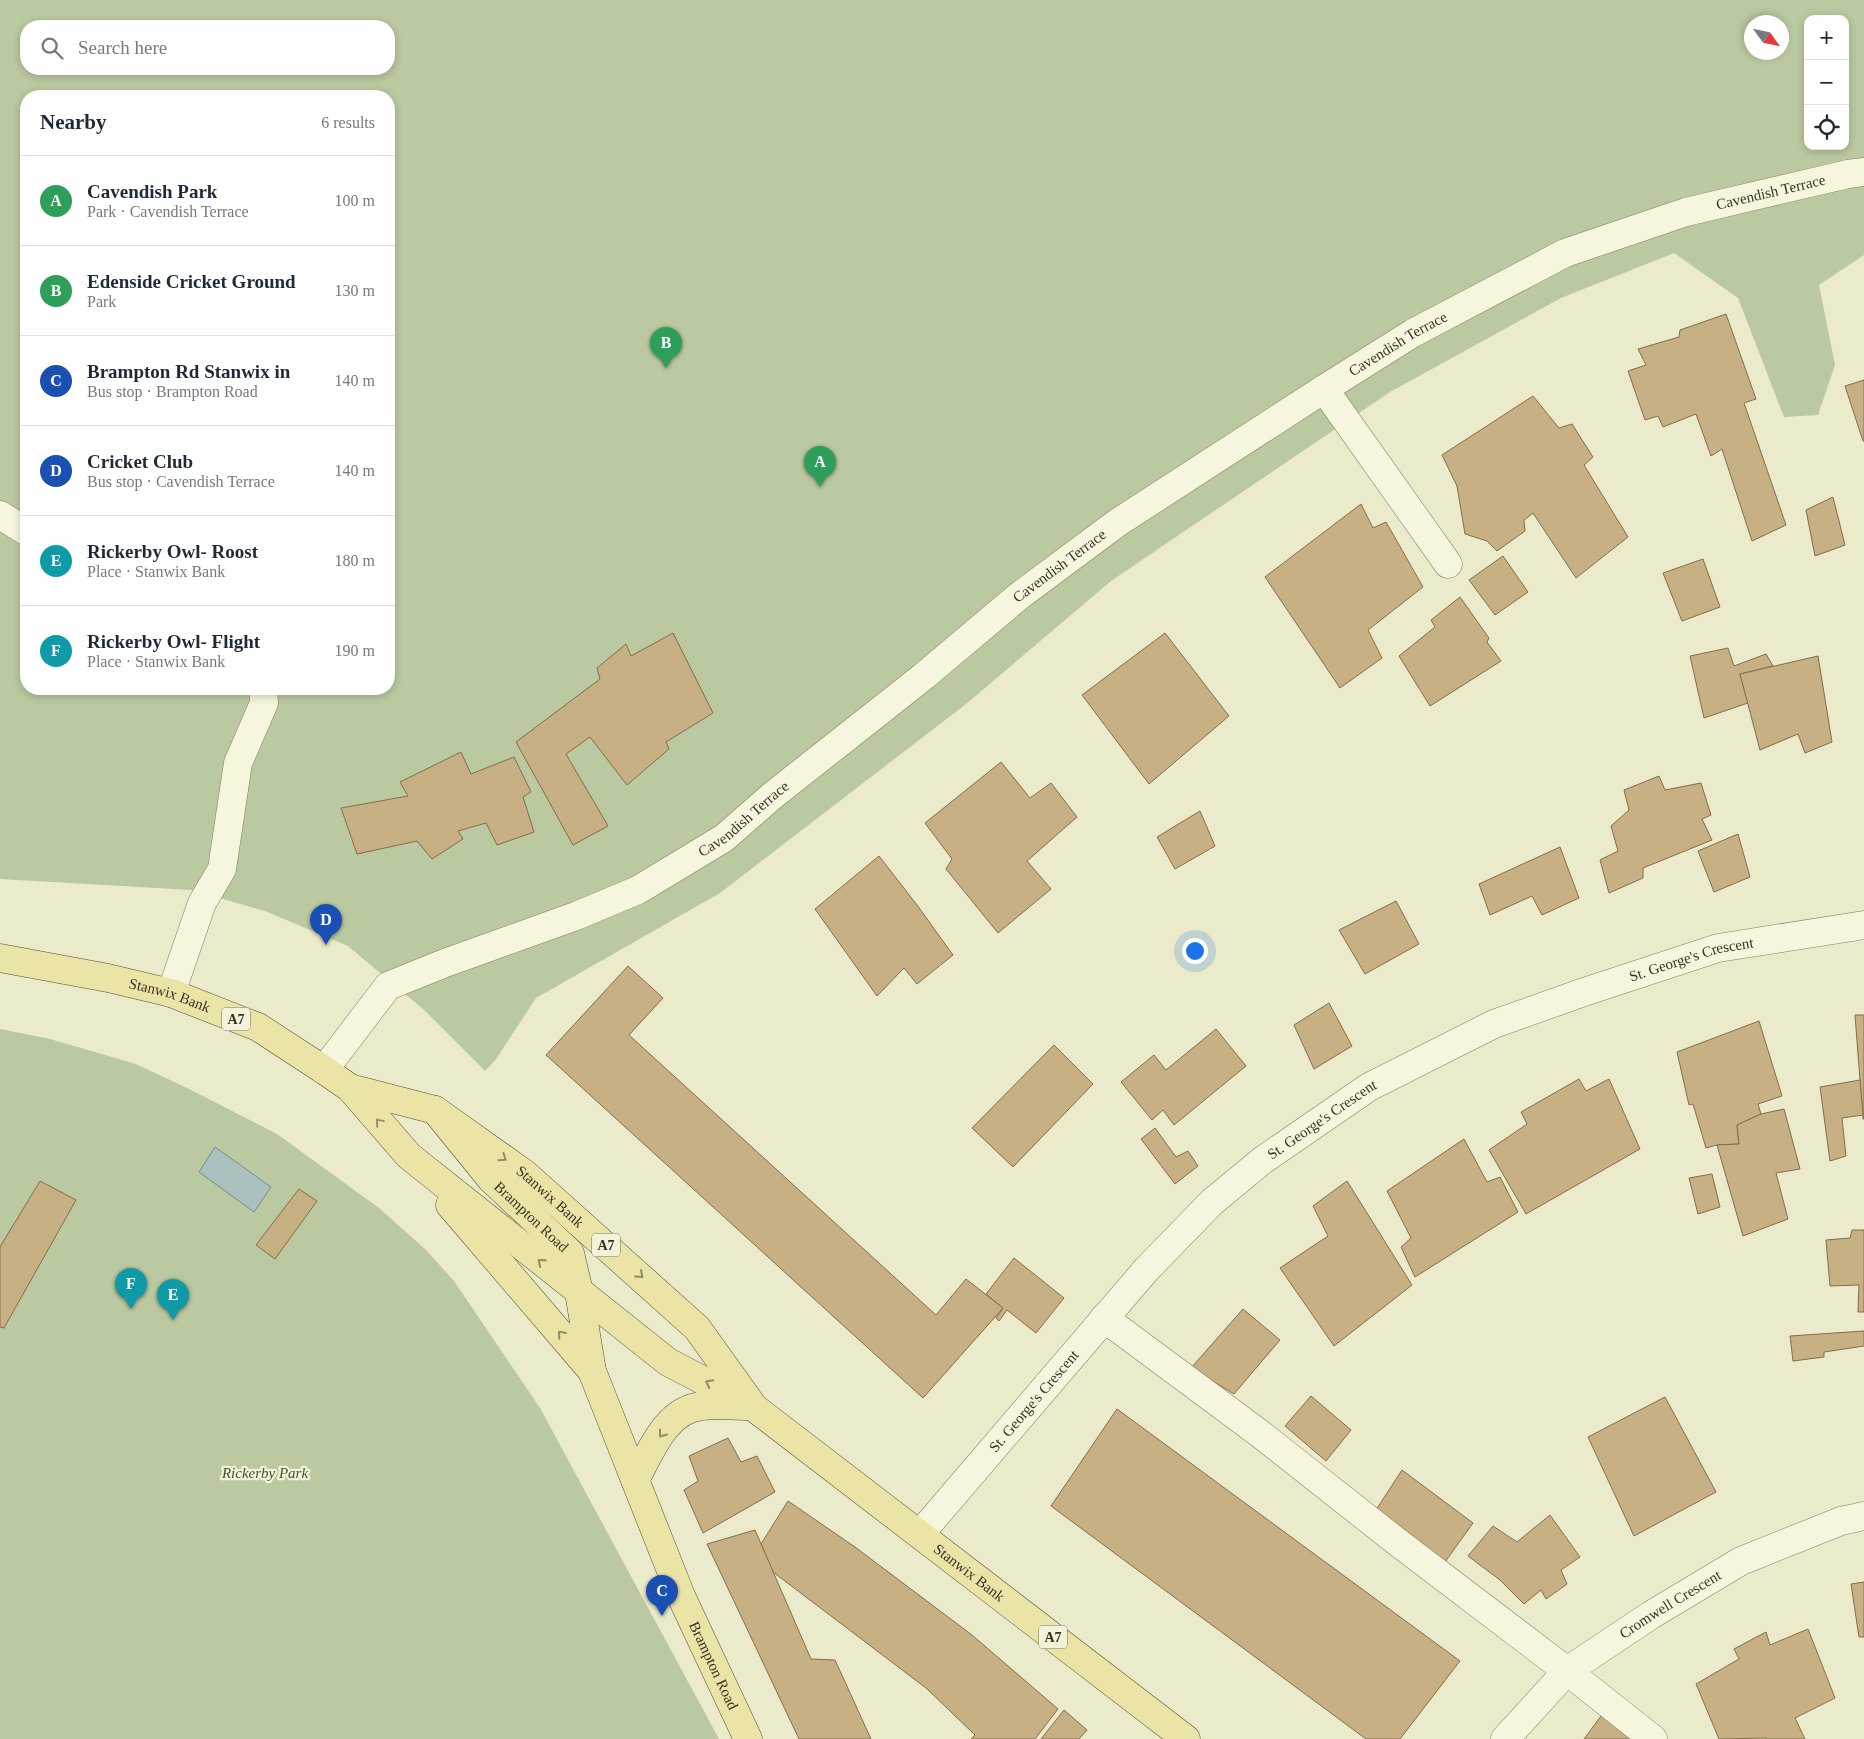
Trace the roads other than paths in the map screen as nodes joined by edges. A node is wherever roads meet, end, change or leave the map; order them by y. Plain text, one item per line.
1 (1864, 172) edge
2 (1324, 389) junction
3 (0, 515) edge
4 (20, 527) edge
5 (1448, 564) dead end
6 (263, 695) edge
7 (1864, 924) edge
8 (0, 958) edge
9 (171, 993) junction
10 (324, 1070) junction
11 (350, 1088) junction
12 (435, 1110) junction
13 (408, 1156) junction
14 (579, 1292) junction
15 (1104, 1318) junction
16 (592, 1371) junction
17 (752, 1406) junction
18 (635, 1480) junction
19 (1864, 1516) edge
20 (920, 1534) junction
21 (1567, 1671) junction
22 (748, 1739) edge
23 (1186, 1739) edge
24 (1506, 1739) edge
25 (1653, 1739) edge

1 - 2 street, Cavendish Terrace
2 - 5 street
2 - 10 street, Cavendish Terrace
3 - 4 street
6 - 9 street
7 - 15 street, St. George's Crescent
8 - 9 main road, Stanwix Bank / A7
9 - 10 main road, Stanwix Bank / A7
10 - 11 main road, Stanwix Bank / A7
11 - 12 main road, Stanwix Bank / A7
13 -> 11 main road, Stanwix Bank / A7
12 - 14 main road, Brampton Road
12 -> 17 main road, Stanwix Bank / A7
14 -> 13 main road, Stanwix Bank / A7
16 -> 13 main road, Brampton Road
14 - 16 main road, Brampton Road
17 -> 14 main road, Stanwix Bank / A7
15 - 20 street, St. George's Crescent
15 - 21 street
16 - 18 main road, Brampton Road
17 -> 18 main road
17 - 20 main road, Stanwix Bank / A7
18 - 22 main road, Brampton Road
19 - 21 street, Cromwell Crescent
20 - 23 main road, Stanwix Bank / A7
21 - 24 street, Cromwell Crescent
21 - 25 street

